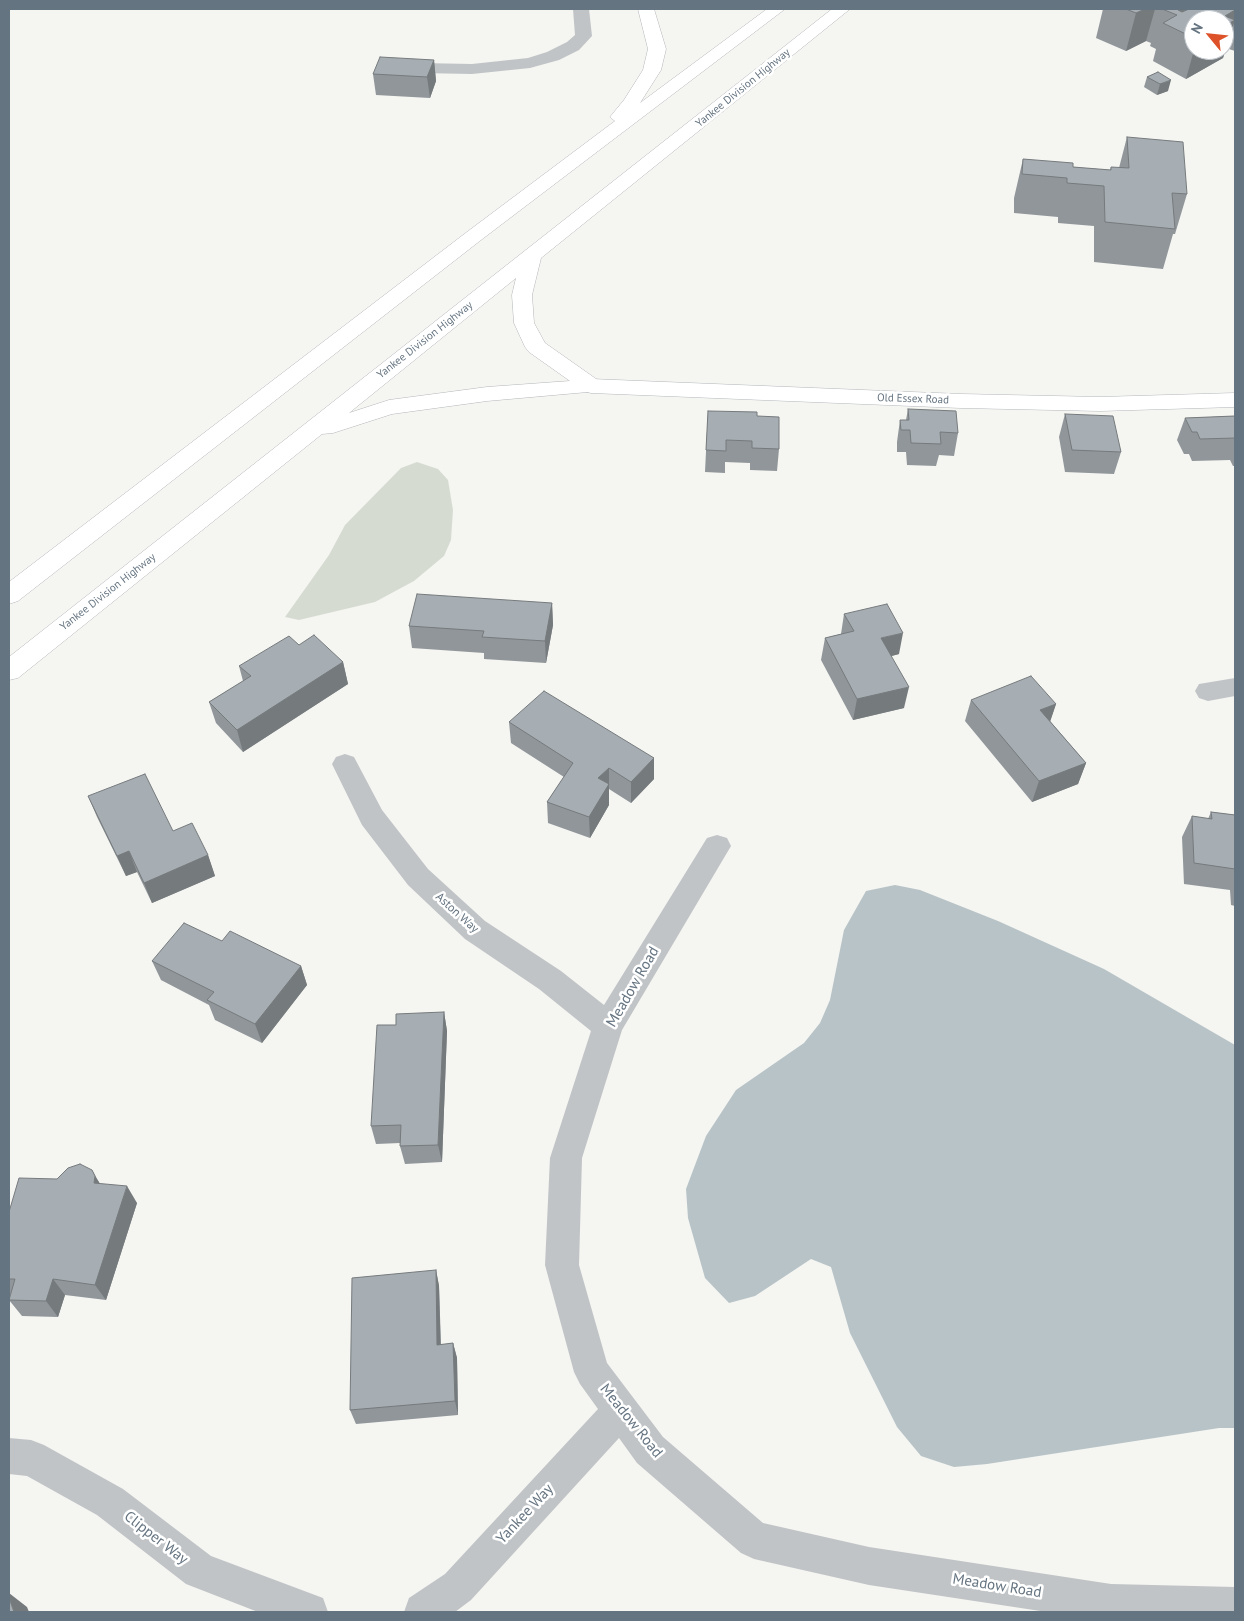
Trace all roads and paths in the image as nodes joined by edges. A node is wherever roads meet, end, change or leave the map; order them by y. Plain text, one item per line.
1 (581, 9) edge
2 (646, 9) edge
3 (778, 9) edge
4 (842, 9) edge
5 (419, 68) edge
6 (595, 146) junction
7 (532, 256) junction
8 (591, 386) junction
9 (1235, 400) edge
10 (309, 433) junction
11 (9, 595) edge
12 (9, 671) edge
13 (1235, 687) edge
14 (1208, 691) dead end
15 (344, 764) dead end
16 (717, 846) dead end
17 (608, 1026) junction
18 (621, 1410) junction
19 (9, 1456) edge
20 (1235, 1606) edge
21 (309, 1612) edge
22 (424, 1612) edge

1 - 5 street
2 - 6 main road
3 - 6 main road
4 - 7 main road, Yankee Division Highway
6 - 11 main road
7 - 8 main road
7 - 10 main road, Yankee Division Highway
8 - 9 main road, Old Essex Road
8 - 10 main road, Old Essex Road
10 - 12 main road, Yankee Division Highway
13 - 14 street
15 - 17 street, Aston Way
16 - 17 street, Meadow Road
17 - 18 street, Meadow Road
18 - 20 street, Meadow Road
18 - 22 street, Yankee Way
19 - 21 street, Clipper Way

